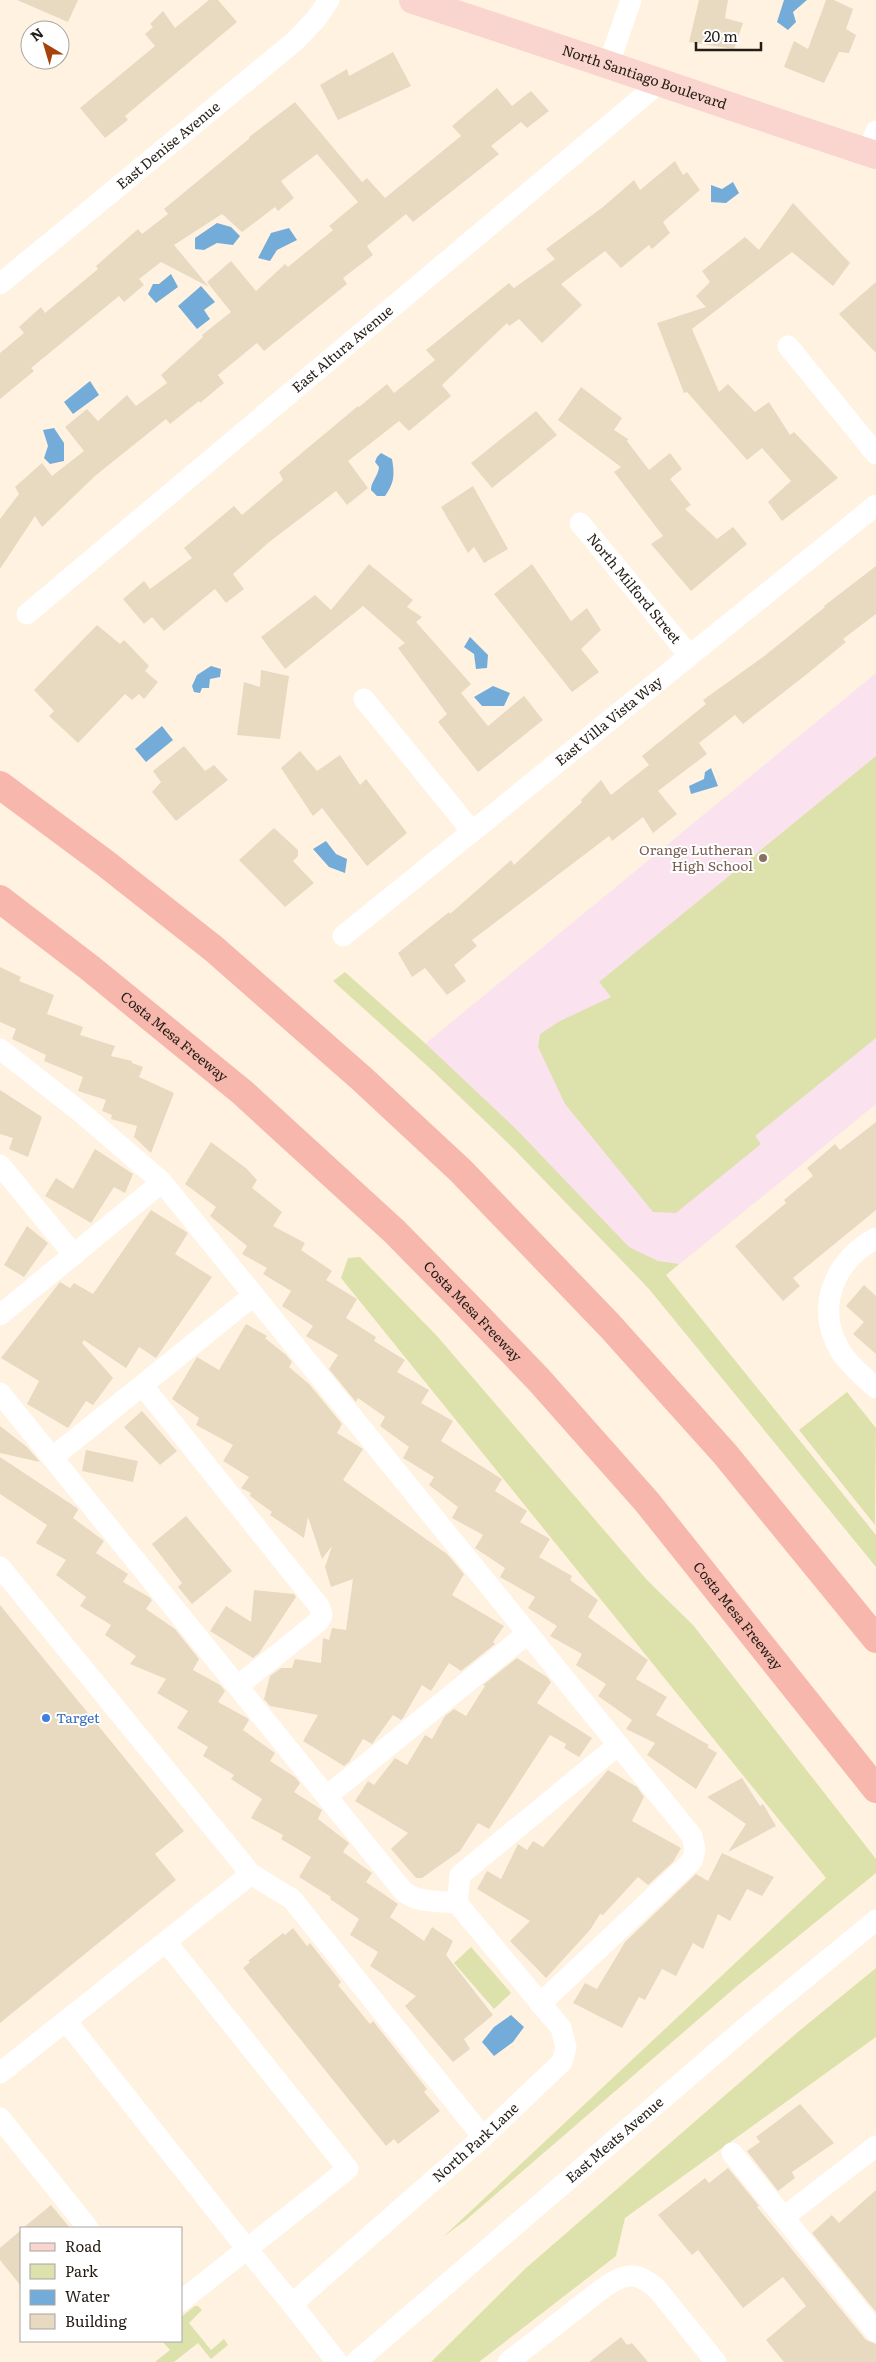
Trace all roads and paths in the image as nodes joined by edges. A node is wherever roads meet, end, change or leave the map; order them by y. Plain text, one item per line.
1 (329, 0) edge
2 (413, 0) edge
3 (632, 0) edge
4 (608, 66) junction
5 (658, 84) junction
6 (873, 146) edge
7 (0, 284) edge
8 (788, 346) dead end
9 (876, 454) edge
10 (876, 505) edge
11 (580, 523) dead end
12 (27, 614) dead end
13 (689, 655) junction
14 (364, 699) dead end
15 (0, 785) edge
16 (471, 830) junction
17 (0, 899) edge
18 (343, 936) dead end
19 (0, 1049) edge
20 (0, 1165) edge
21 (162, 1182) junction
22 (876, 1238) edge
23 (74, 1255) junction
24 (254, 1295) junction
25 (0, 1315) edge
26 (143, 1386) junction
27 (876, 1388) edge
28 (0, 1393) edge
29 (52, 1458) junction
30 (0, 1567) edge
31 (528, 1634) junction
32 (876, 1639) edge
33 (238, 1686) junction
34 (618, 1745) junction
35 (876, 1789) edge
36 (327, 1796) junction
37 (250, 1874) junction
38 (457, 1904) junction
39 (876, 1920) edge
40 (166, 1942) junction
41 (540, 2004) junction
42 (66, 2021) junction
43 (0, 2073) edge
44 (4, 2131) edge
45 (483, 2137) junction
46 (876, 2146) edge
47 (732, 2153) dead end
48 (784, 2218) junction
49 (87, 2227) edge
50 (248, 2248) junction
51 (182, 2300) edge
52 (292, 2304) junction
53 (876, 2332) edge
54 (337, 2362) edge
55 (356, 2362) edge
56 (508, 2362) edge
57 (716, 2362) edge

1 - 7 street, East Denise Avenue
2 - 4 main road, North Santiago Boulevard
3 - 4 street
4 - 5 main road, North Santiago Boulevard
5 - 6 main road, North Santiago Boulevard
5 - 12 street, East Altura Avenue
8 - 9 street
10 - 13 street, East Villa Vista Way
11 - 13 street, North Milford Street
13 - 16 street, East Villa Vista Way
14 - 16 street
15 - 32 highway
16 - 18 street, East Villa Vista Way
17 - 35 highway, Costa Mesa Freeway
19 - 21 street
20 - 23 street
21 - 23 street
21 - 24 street
22 - 27 street
23 - 25 street
24 - 26 street
24 - 31 street
26 - 29 street
26 - 33 street
28 - 29 street
29 - 33 street
30 - 37 street
31 - 34 street
31 - 36 street
33 - 36 street
34 - 38 street
34 - 41 street
36 - 38 street
37 - 40 street
37 - 45 street
38 - 41 street, North Park Lane
39 - 55 street, East Meats Avenue
40 - 42 street
40 - 50 street
41 - 45 street, North Park Lane
42 - 43 street
42 - 50 street
44 - 49 street
45 - 52 street, North Park Lane
46 - 48 street
47 - 48 street
48 - 53 street
50 - 51 street
50 - 52 street
52 - 54 street
56 - 57 street

